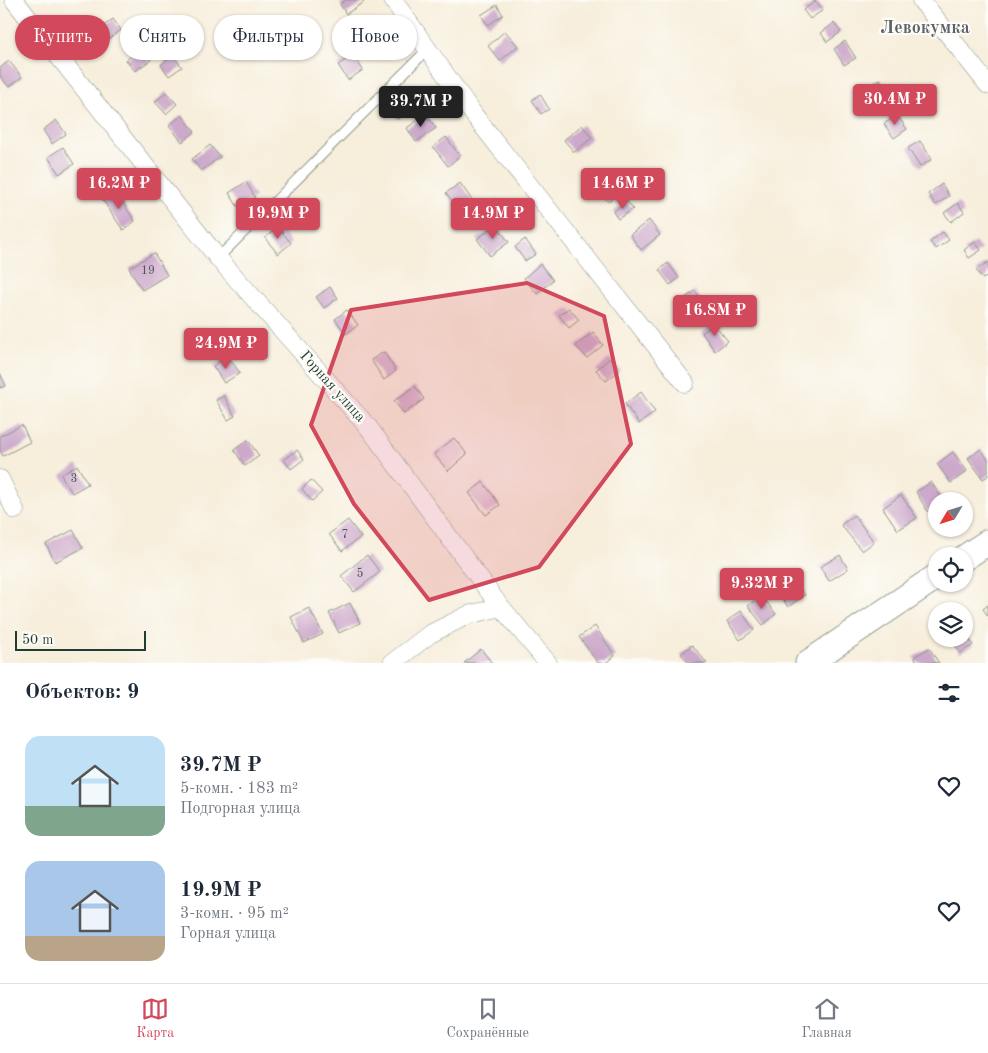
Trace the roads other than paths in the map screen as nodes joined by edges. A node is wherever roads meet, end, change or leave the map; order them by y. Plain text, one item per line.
1 (14, 0) edge
2 (393, 0) edge
3 (920, 0) edge
4 (428, 49) junction
5 (988, 84) edge
6 (218, 258) junction
7 (685, 383) dead end
8 (0, 479) edge
9 (15, 510) dead end
10 (988, 542) edge
11 (973, 552) edge
12 (928, 582) edge
13 (501, 607) junction
14 (392, 663) edge
15 (548, 663) edge
16 (808, 663) edge

1 - 6 street, Горная улица
2 - 4 street
3 - 5 street
4 - 6 lane
4 - 7 street
6 - 13 street, Горная улица
8 - 9 street
10 - 11 main road
12 - 16 main road
13 - 14 street
13 - 15 street, Горная улица

